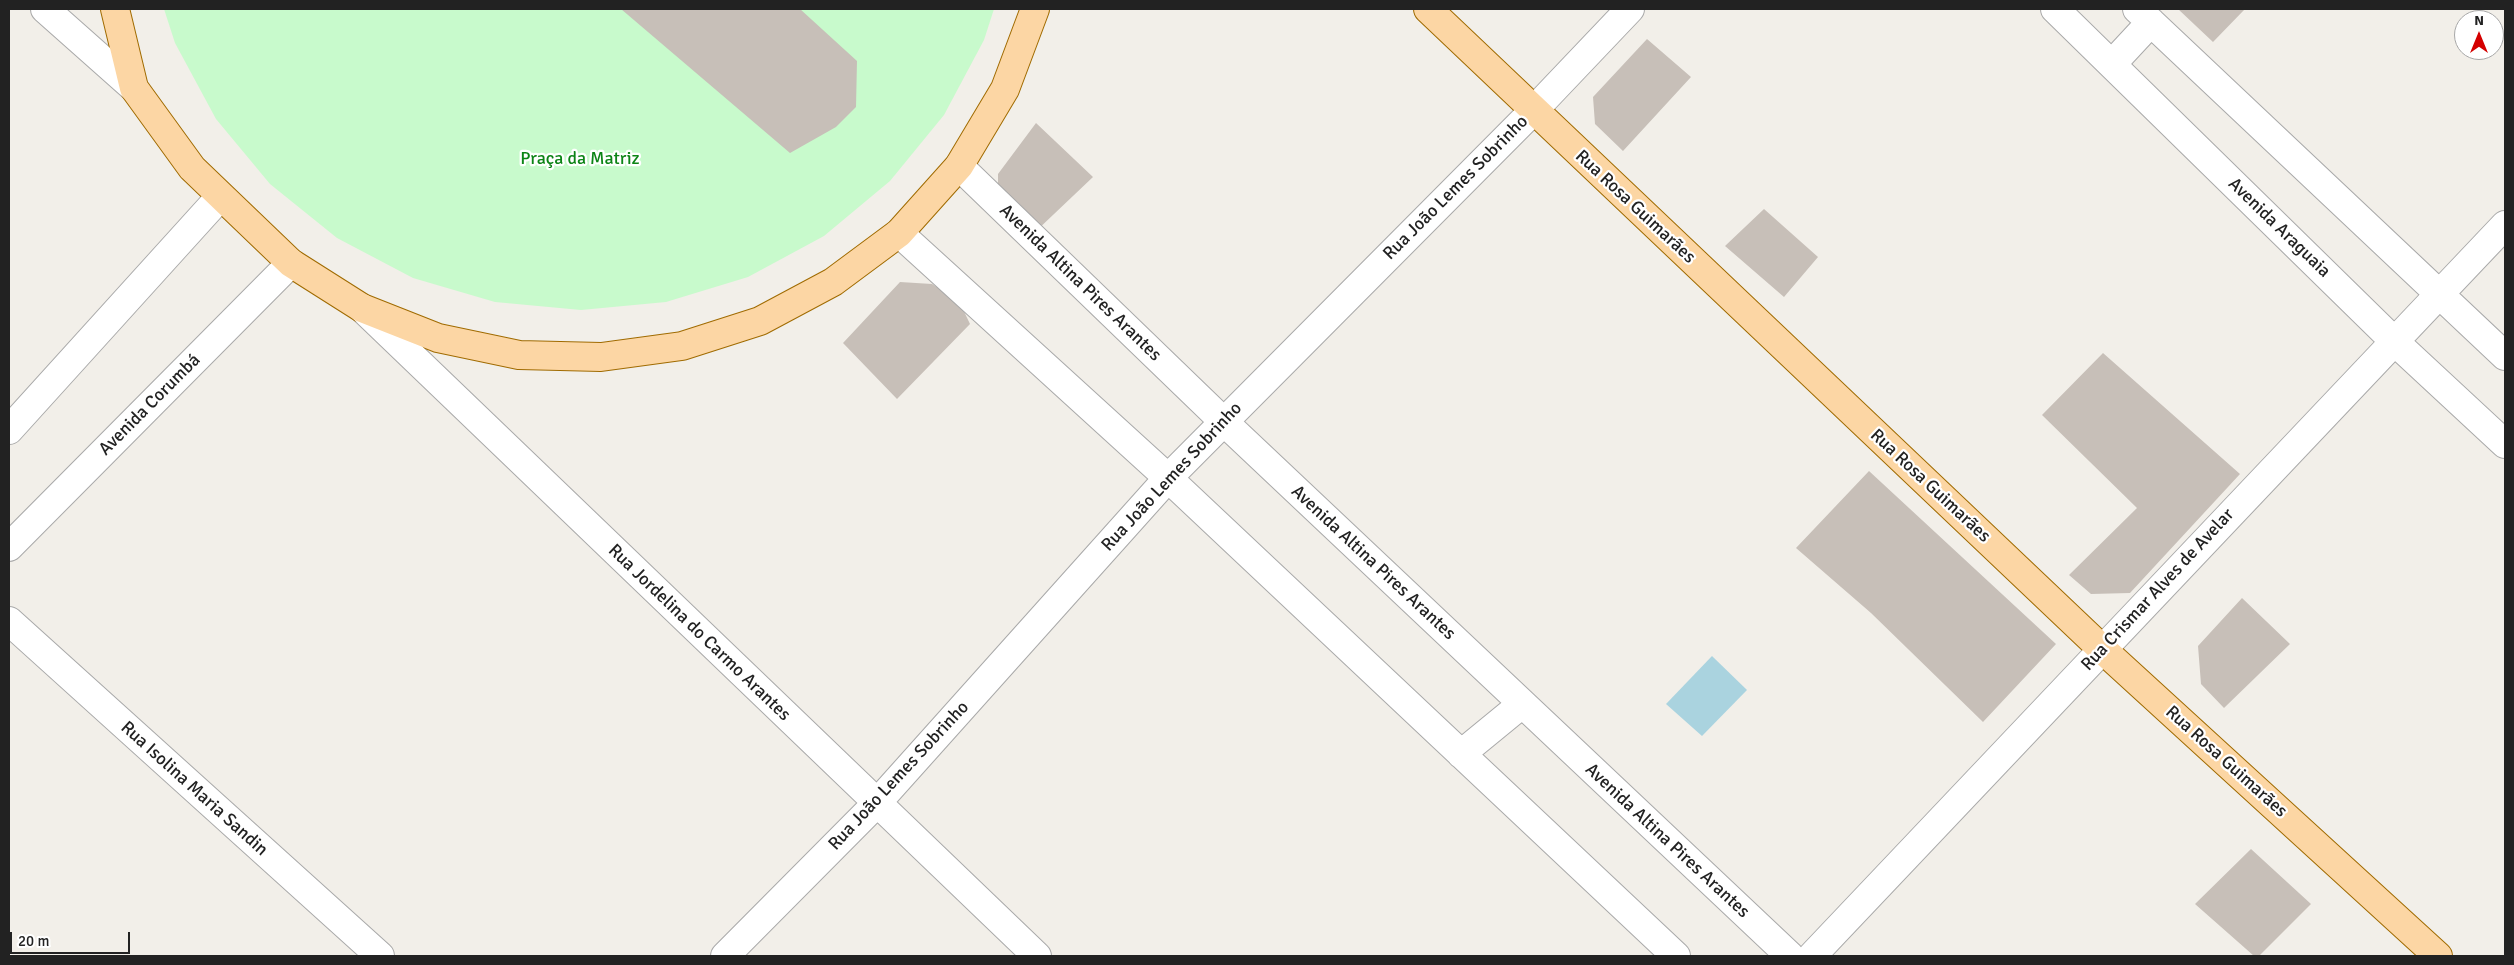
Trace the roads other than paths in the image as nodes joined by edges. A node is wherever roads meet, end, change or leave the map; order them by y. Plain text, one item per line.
1 (45, 9) edge
2 (115, 9) edge
3 (1035, 9) edge
4 (1428, 9) edge
5 (1630, 9) edge
6 (2055, 9) edge
7 (2144, 15) edge
8 (2112, 64) junction
9 (134, 88) junction
10 (1533, 111) junction
11 (959, 166) junction
12 (220, 197) junction
13 (2505, 226) edge
14 (898, 233) junction
15 (291, 264) junction
16 (2440, 294) junction
17 (362, 308) junction
18 (2394, 341) junction
19 (2505, 356) edge
20 (1223, 421) junction
21 (9, 430) edge
22 (2505, 444) edge
23 (1168, 478) junction
24 (9, 547) edge
25 (9, 621) edge
26 (2102, 649) junction
27 (1522, 704) junction
28 (1462, 754) junction
29 (876, 804) junction
30 (380, 956) edge
31 (726, 956) edge
32 (1037, 956) edge
33 (1676, 956) edge
34 (1790, 956) edge
35 (1812, 956) edge
36 (2438, 956) edge

1 - 9 street
2 - 9 main road
3 - 11 main road
4 - 10 main road, Rua Rosa Guimarães
5 - 10 street, Rua João Lemes Sobrinho
6 - 8 street, Avenida Araguaia
7 - 8 street
7 - 16 street
8 - 18 street, Avenida Araguaia
9 - 12 main road
10 - 20 street, Rua João Lemes Sobrinho
10 - 26 main road, Rua Rosa Guimarães
11 - 14 main road
11 - 20 street, Avenida Altina Pires Arantes
12 - 15 main road
12 - 21 street
13 - 16 street, Rua Crismar Alves de Avelar
14 - 17 main road
14 - 23 street
15 - 17 main road
15 - 24 street, Avenida Corumbá
16 - 18 street, Rua Crismar Alves de Avelar
16 - 19 street
17 - 29 street, Rua Jordelina do Carmo Arantes
18 - 22 street, Avenida Araguaia
18 - 26 street, Rua Crismar Alves de Avelar
20 - 23 street, Rua João Lemes Sobrinho
20 - 27 street, Avenida Altina Pires Arantes
23 - 28 street
23 - 29 street, Rua João Lemes Sobrinho
25 - 30 street, Rua Isolina Maria Sandin
26 - 35 street, Rua Crismar Alves de Avelar
26 - 36 main road, Rua Rosa Guimarães
27 - 28 street
27 - 34 street, Avenida Altina Pires Arantes
28 - 33 street
29 - 31 street, Rua João Lemes Sobrinho
29 - 32 street, Rua Jordelina do Carmo Arantes

